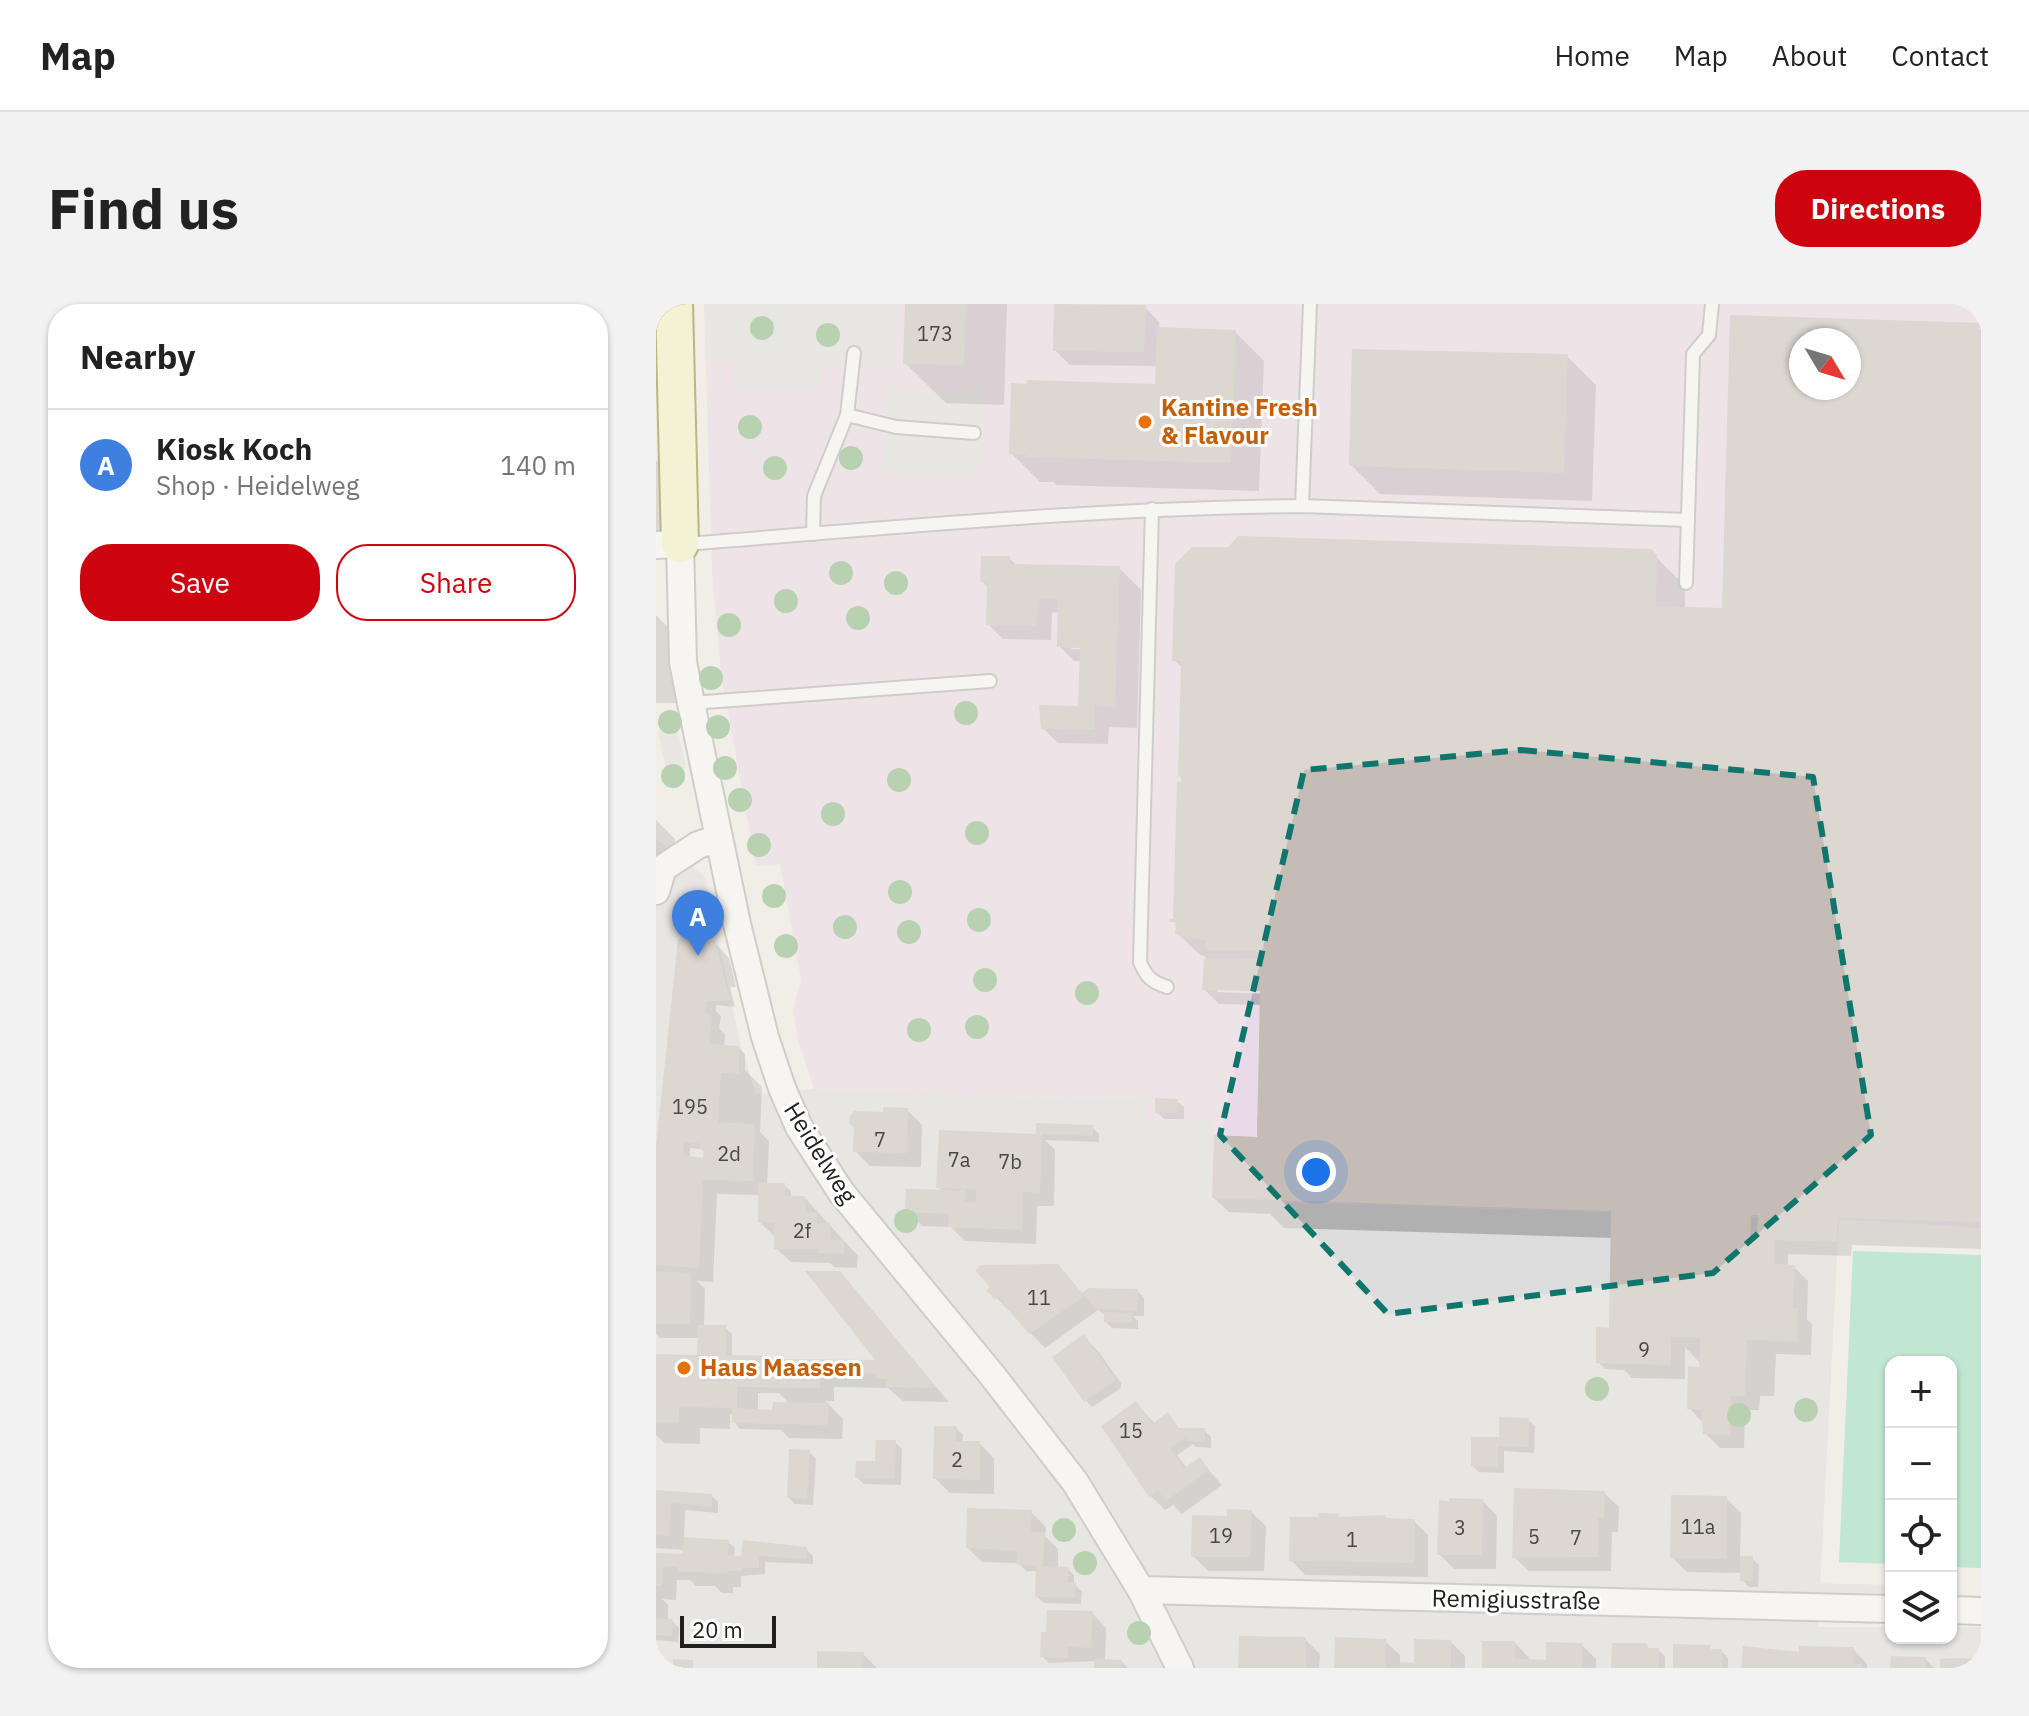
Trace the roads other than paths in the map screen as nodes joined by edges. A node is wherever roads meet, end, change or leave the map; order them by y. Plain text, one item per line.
1 (674, 304) edge
2 (1310, 304) edge
3 (1712, 304) edge
4 (854, 353) dead end
5 (847, 415) junction
6 (974, 433) dead end
7 (1302, 506) junction
8 (1152, 509) junction
9 (1688, 520) junction
10 (813, 534) junction
11 (668, 544) edge
12 (1686, 583) dead end
13 (990, 681) dead end
14 (691, 703) junction
15 (719, 838) junction
16 (658, 876) edge
17 (1167, 987) dead end
18 (1141, 1590) junction
19 (1885, 1609) edge
20 (1957, 1610) edge
21 (1981, 1611) edge
22 (1180, 1668) edge

1 - 11 street
2 - 7 lane
3 - 9 lane
4 - 5 lane
5 - 6 lane
5 - 10 lane
7 - 8 lane
7 - 9 lane
8 - 10 lane
8 - 17 lane
9 - 12 lane
10 - 11 lane
11 - 14 street, Heidelweg
13 - 14 lane
14 - 15 street, Heidelweg
15 - 16 street
15 - 18 street, Heidelweg
18 - 19 street, Remigiusstraße
18 - 22 street, Heidelweg
20 - 21 street

